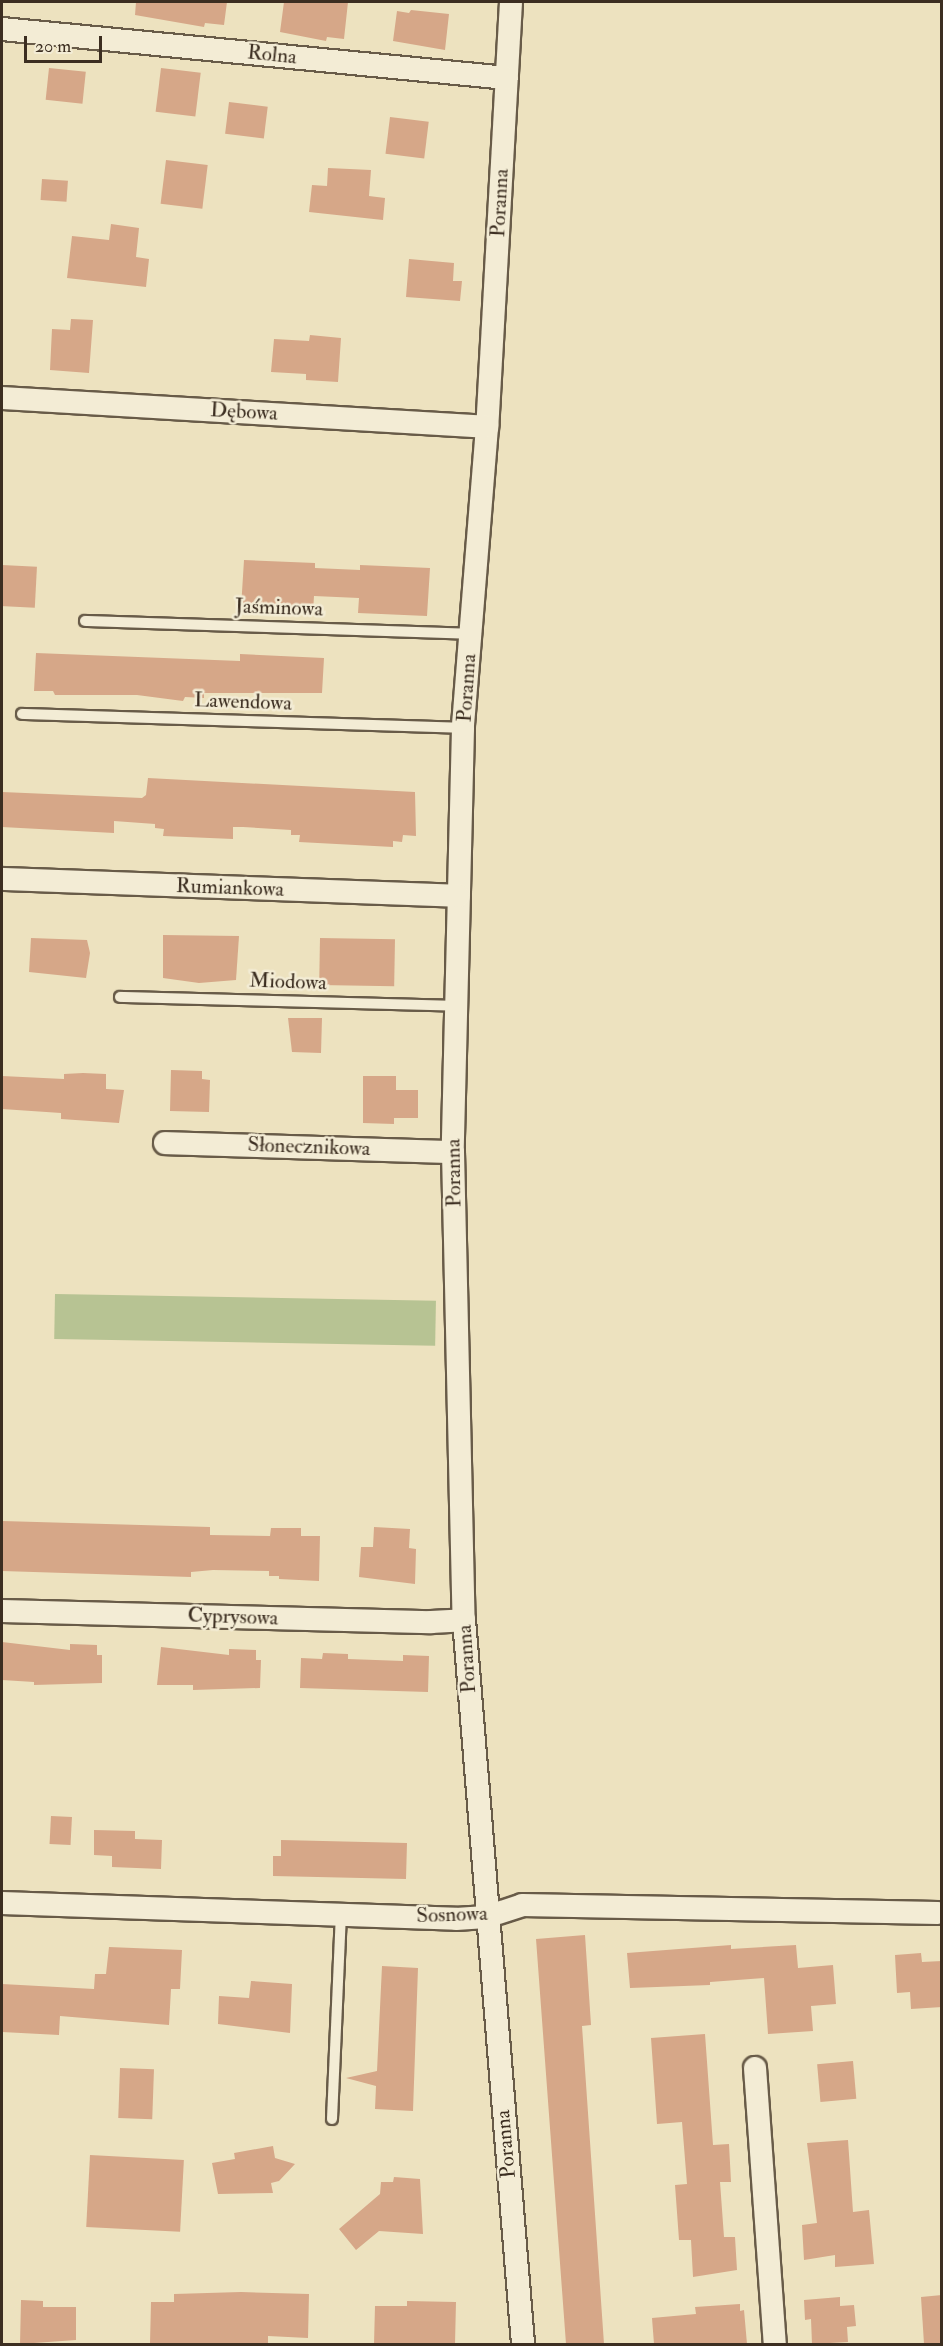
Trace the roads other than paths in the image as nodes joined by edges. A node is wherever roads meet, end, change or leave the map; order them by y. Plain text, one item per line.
1 (511, 2) edge
2 (2, 29) edge
3 (507, 78) junction
4 (2, 398) edge
5 (487, 427) junction
6 (85, 621) dead end
7 (471, 634) junction
8 (22, 714) dead end
9 (464, 728) junction
10 (2, 879) edge
11 (459, 896) junction
12 (120, 997) dead end
13 (454, 1006) junction
14 (165, 1143) dead end
15 (453, 1152) junction
16 (2, 1611) edge
17 (464, 1620) junction
18 (2, 1903) edge
19 (938, 1913) dead end
20 (341, 1915) junction
21 (486, 1917) junction
22 (755, 2068) dead end
23 (332, 2119) dead end
24 (523, 2344) edge
25 (775, 2344) edge

1 - 3 street, Poranna
2 - 3 street, Rolna
3 - 5 street, Poranna
4 - 5 street, Dębowa
5 - 7 street, Poranna
6 - 7 lane, Jaśminowa
7 - 9 street, Poranna
8 - 9 lane, Lawendowa
9 - 11 street, Poranna
10 - 11 street, Rumiankowa
11 - 13 street, Poranna
12 - 13 lane, Miodowa
13 - 15 street, Poranna
14 - 15 street, Słonecznikowa
15 - 17 street, Poranna
16 - 17 street, Cyprysowa
17 - 21 street, Poranna
18 - 20 street, Sosnowa
19 - 21 street, Sosnowa
20 - 21 street, Sosnowa
20 - 23 lane
21 - 24 street, Poranna
22 - 25 street

